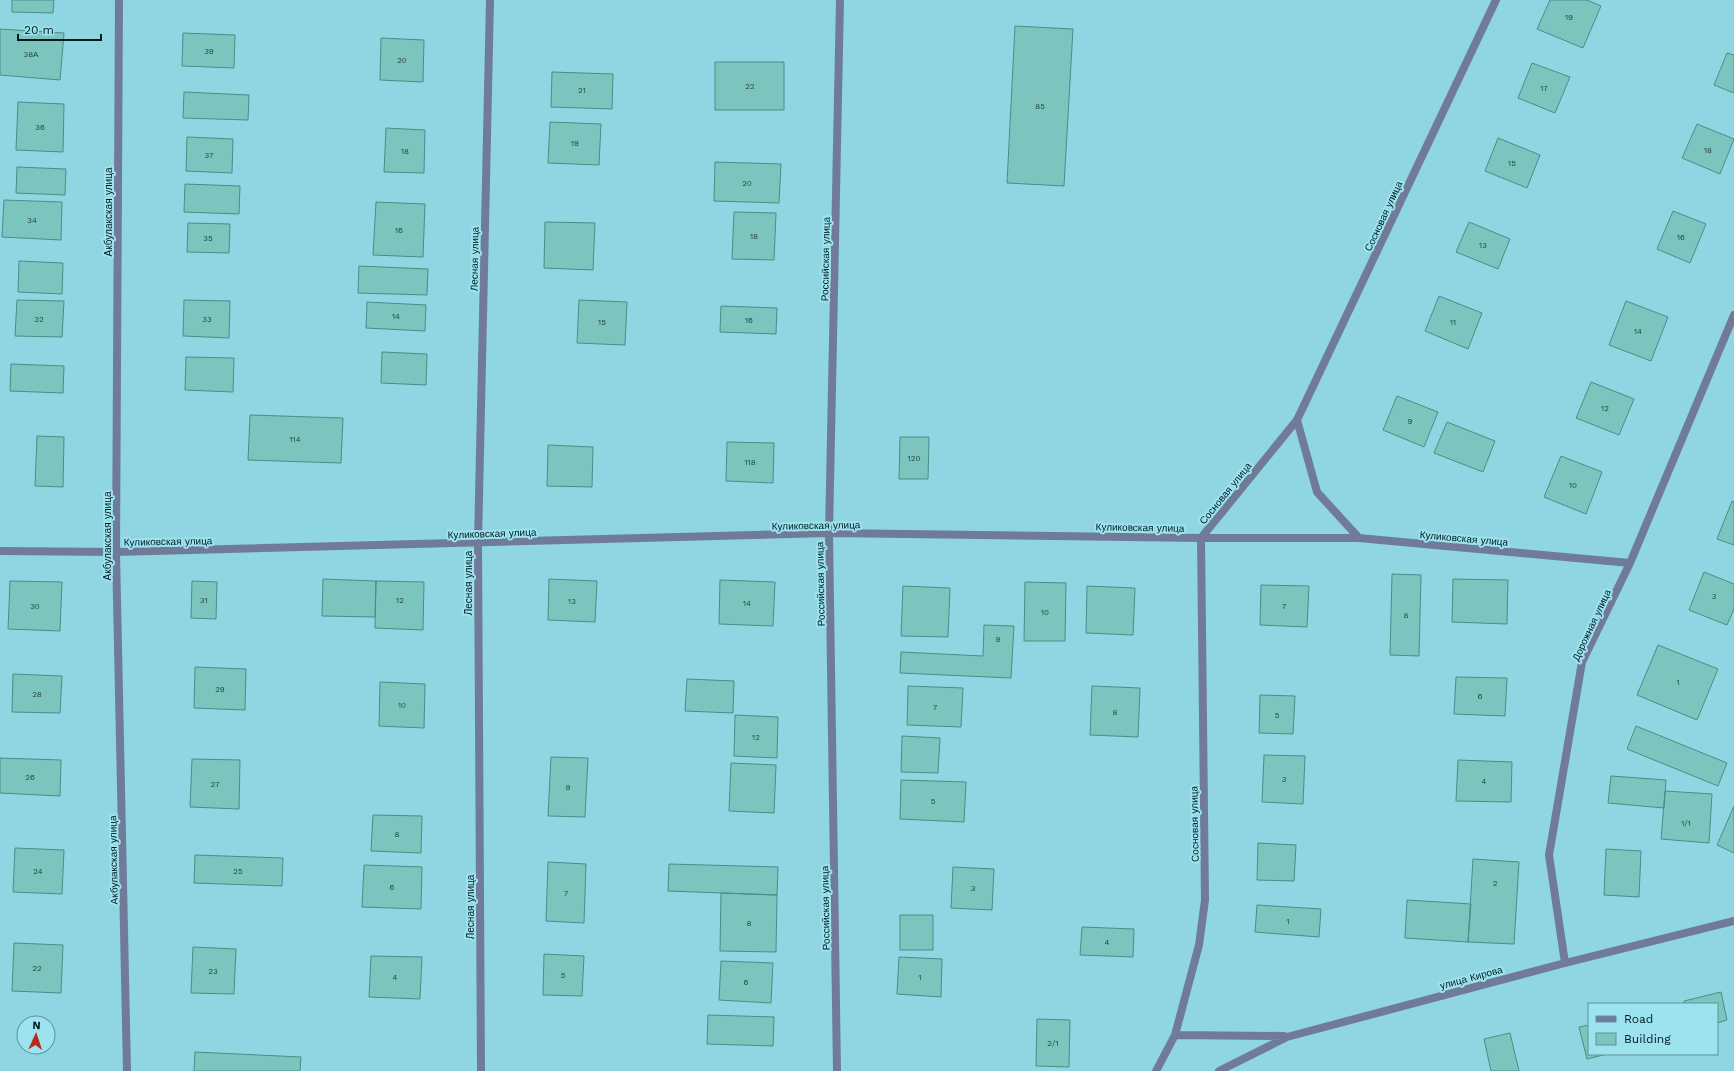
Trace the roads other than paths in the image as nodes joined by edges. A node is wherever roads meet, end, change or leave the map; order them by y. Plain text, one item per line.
1 (119, 0) edge
2 (490, 0) edge
3 (840, 0) edge
4 (1496, 0) edge
5 (1734, 315) edge
6 (1297, 420) junction
7 (829, 534) junction
8 (1201, 538) junction
9 (1358, 538) junction
10 (478, 543) junction
11 (0, 551) edge
12 (116, 552) junction
13 (1630, 563) junction
14 (1734, 921) edge
15 (1565, 962) junction
16 (1175, 1035) junction
17 (1287, 1036) junction
18 (128, 1071) edge
19 (481, 1071) edge
20 (837, 1071) edge
21 (1156, 1071) edge
22 (1219, 1071) edge

1 - 12 street, Акбулакская улица
2 - 10 street, Лесная улица
3 - 7 street, Российская улица
4 - 6 street, Сосновая улица
5 - 13 street, Дорожная улица
6 - 8 street, Сосновая улица
6 - 9 street
7 - 8 street, Куликовская улица
7 - 10 street, Куликовская улица
7 - 20 street, Российская улица
8 - 9 street, Куликовская улица
8 - 16 street, Сосновая улица
9 - 13 street, Куликовская улица
10 - 12 street, Куликовская улица
10 - 19 street, Лесная улица
11 - 12 street, Куликовская улица
12 - 18 street, Акбулакская улица
13 - 15 street, Дорожная улица
14 - 15 street, улица Кирова
15 - 17 street, улица Кирова
16 - 17 street
16 - 21 street, Сосновая улица
17 - 22 street, улица Кирова

